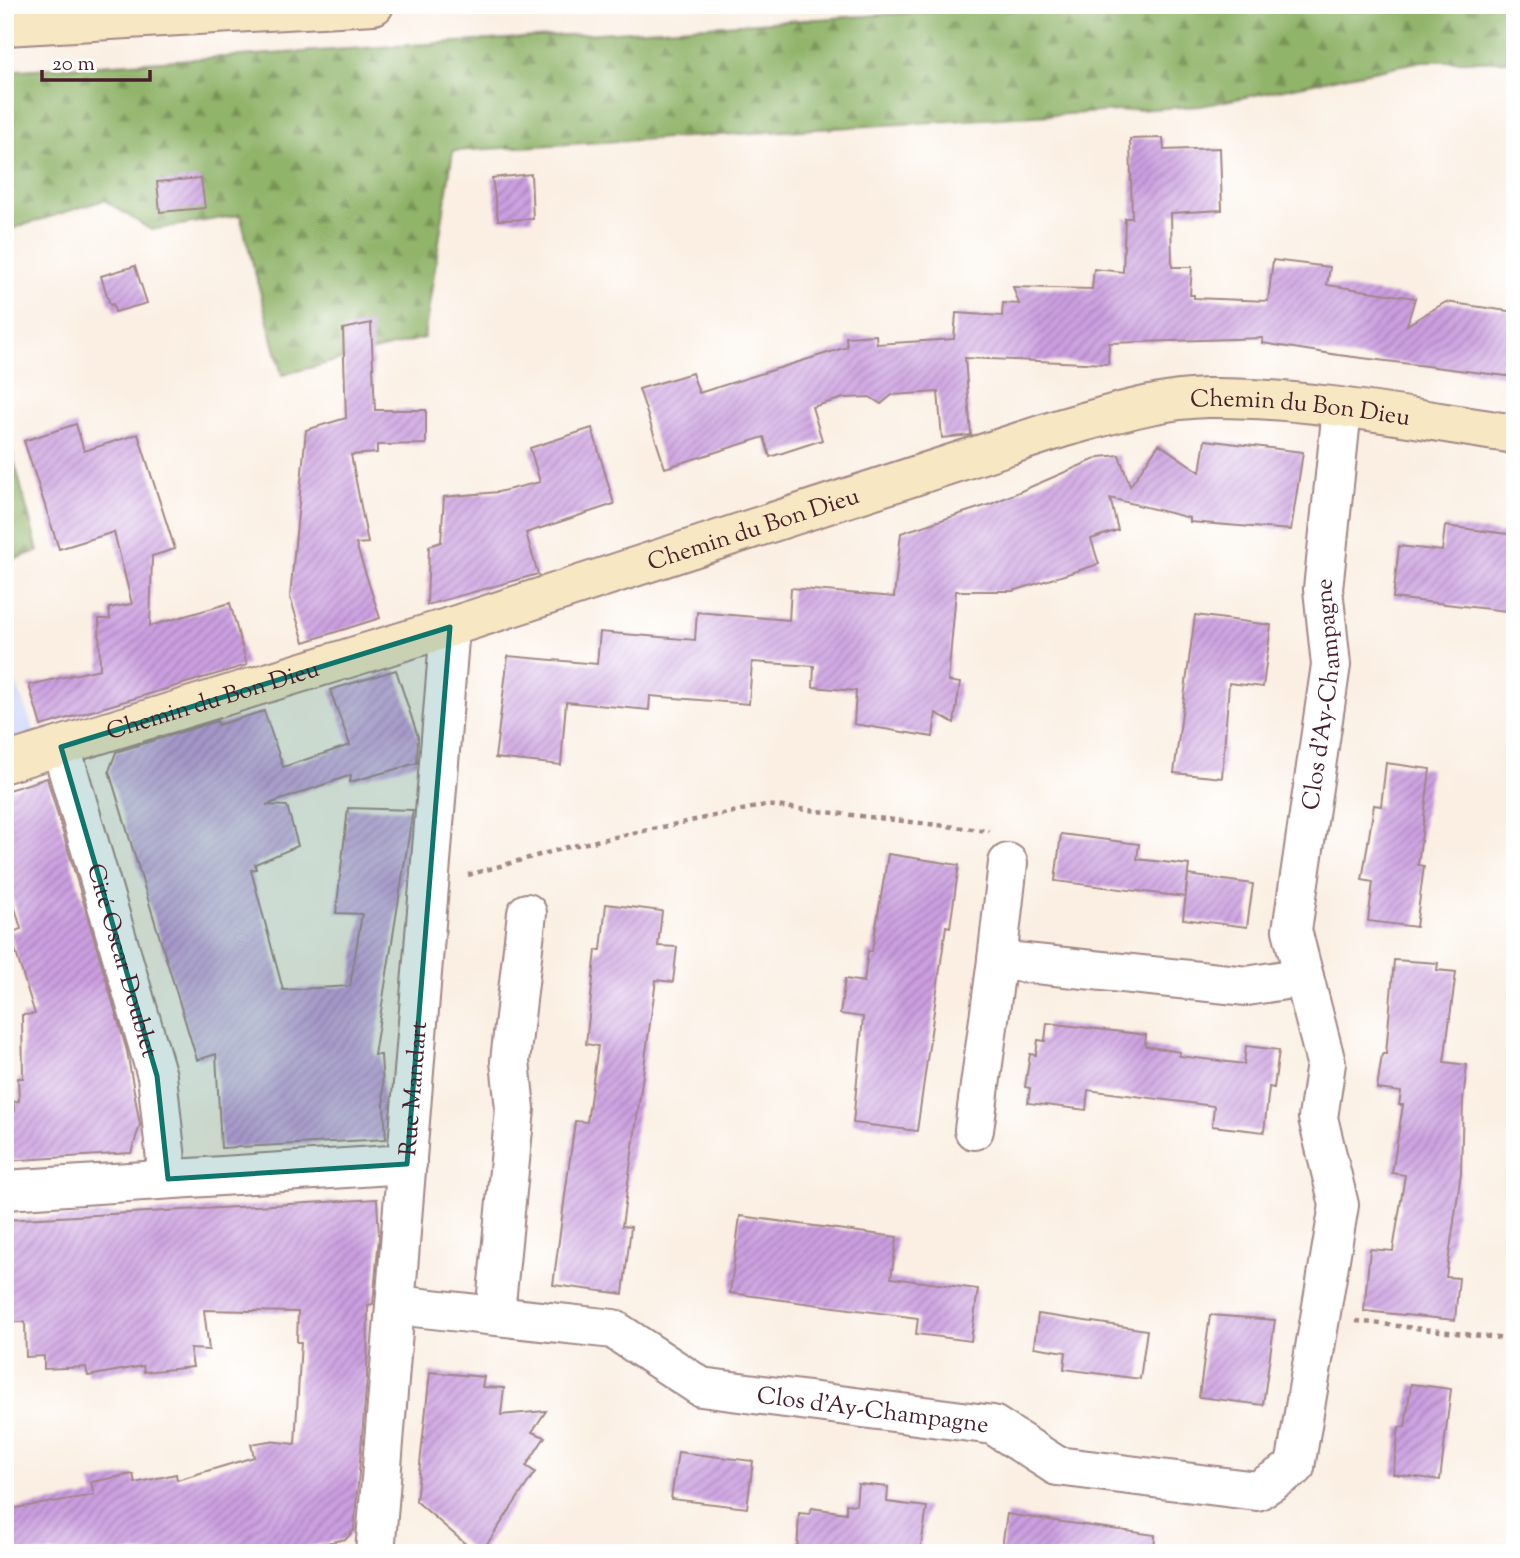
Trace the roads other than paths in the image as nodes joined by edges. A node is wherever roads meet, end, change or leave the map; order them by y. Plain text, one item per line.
1 (374, 5) edge
2 (5, 26) edge
3 (1342, 409) junction
4 (1515, 434) edge
5 (450, 627) junction
6 (61, 747) junction
7 (5, 763) edge
8 (1008, 863) road end
9 (527, 913) dead end
10 (997, 961) junction
11 (1304, 977) junction
12 (974, 1130) dead end
13 (407, 1164) junction
14 (168, 1179) junction
15 (5, 1189) edge
16 (396, 1306) junction
17 (495, 1314) junction
18 (375, 1553) edge

1 - 2 street
3 - 4 street, Chemin du Bon Dieu
3 - 5 street, Chemin du Bon Dieu
3 - 11 street, Clos d'Ay-Champagne
5 - 6 street, Chemin du Bon Dieu
5 - 13 street, Rue Mandart
6 - 7 street, Chemin du Bon Dieu
6 - 14 street, Cité Oscar Doublet
8 - 10 street
9 - 17 street
10 - 11 street
10 - 12 street
11 - 17 street, Clos d'Ay-Champagne
13 - 14 street
13 - 16 street, Rue Mandart
14 - 15 street
16 - 17 street, Clos d'Ay-Champagne
16 - 18 street, Rue Mandart

